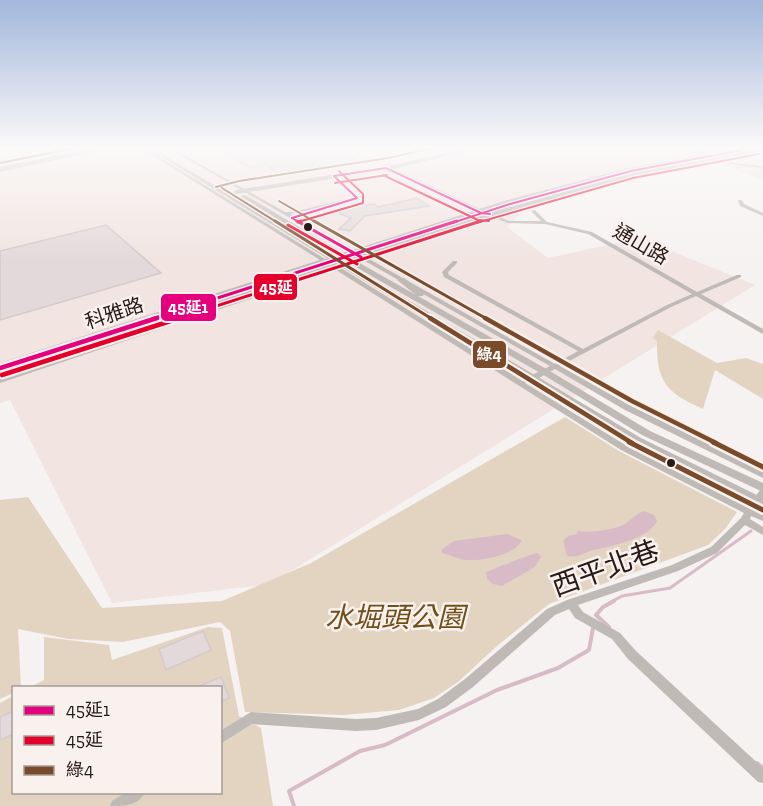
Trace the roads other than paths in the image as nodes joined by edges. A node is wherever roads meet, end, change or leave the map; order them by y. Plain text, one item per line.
1 (216, 185) edge
2 (217, 185) edge
3 (220, 185) edge
4 (221, 185) edge
5 (276, 185) edge
6 (279, 185) edge
7 (343, 185) edge
8 (426, 185) edge
9 (589, 185) edge
10 (231, 192) junction
11 (740, 201) dead end
12 (243, 205) junction
13 (264, 208) junction
14 (533, 211) dead end
15 (283, 213) junction
16 (485, 213) junction
17 (763, 215) edge
18 (545, 224) junction
19 (278, 232) junction
20 (343, 260) junction
21 (455, 262) dead end
22 (739, 276) dead end
23 (401, 280) junction
24 (377, 293) junction
25 (696, 293) junction
26 (458, 323) junction
27 (763, 332) edge
28 (459, 335) junction
29 (583, 351) junction
30 (0, 367) edge
31 (550, 369) junction
32 (0, 375) edge
33 (534, 378) junction
34 (0, 381) edge
35 (520, 384) junction
36 (763, 475) edge
37 (761, 496) edge
38 (747, 516) junction
39 (763, 518) edge
40 (763, 531) edge
41 (572, 603) junction
42 (222, 737) edge
43 (763, 777) edge
44 (137, 794) edge
45 (117, 806) edge

1 - 10 street
2 - 10 street
3 - 10 street
4 - 10 street
5 - 10 street
6 - 10 street
7 - 15 street
8 - 16 street
9 - 16 street, 科雅路
10 - 12 street
10 - 13 street
10 - 15 street
10 - 19 street
11 - 17 street
12 - 19 street
12 - 20 street
13 - 15 street
13 - 20 street
14 - 18 street
15 - 20 street
16 - 18 street, 通山路
16 - 20 street, 科雅路
18 - 25 street, 通山路
19 - 20 street
20 - 23 street
20 - 24 street
20 - 26 street
20 - 28 street
20 - 30 street, 科雅路
20 - 32 street, 科雅路
20 - 34 street, 科雅路
21 - 29 street
22 - 25 street
23 - 26 street
23 - 31 street
24 - 28 street
24 - 35 street
25 - 27 street, 通山路
25 - 29 street
26 - 31 street
28 - 33 street
29 - 31 street
31 - 33 street
31 - 36 street
31 - 37 street
33 - 35 street
33 - 37 street
35 - 38 street
37 - 38 street, 西平北巷
38 - 39 street
38 - 40 street
38 - 41 street, 西平北巷
41 - 42 street, 西平北巷
41 - 43 street
44 - 45 street

